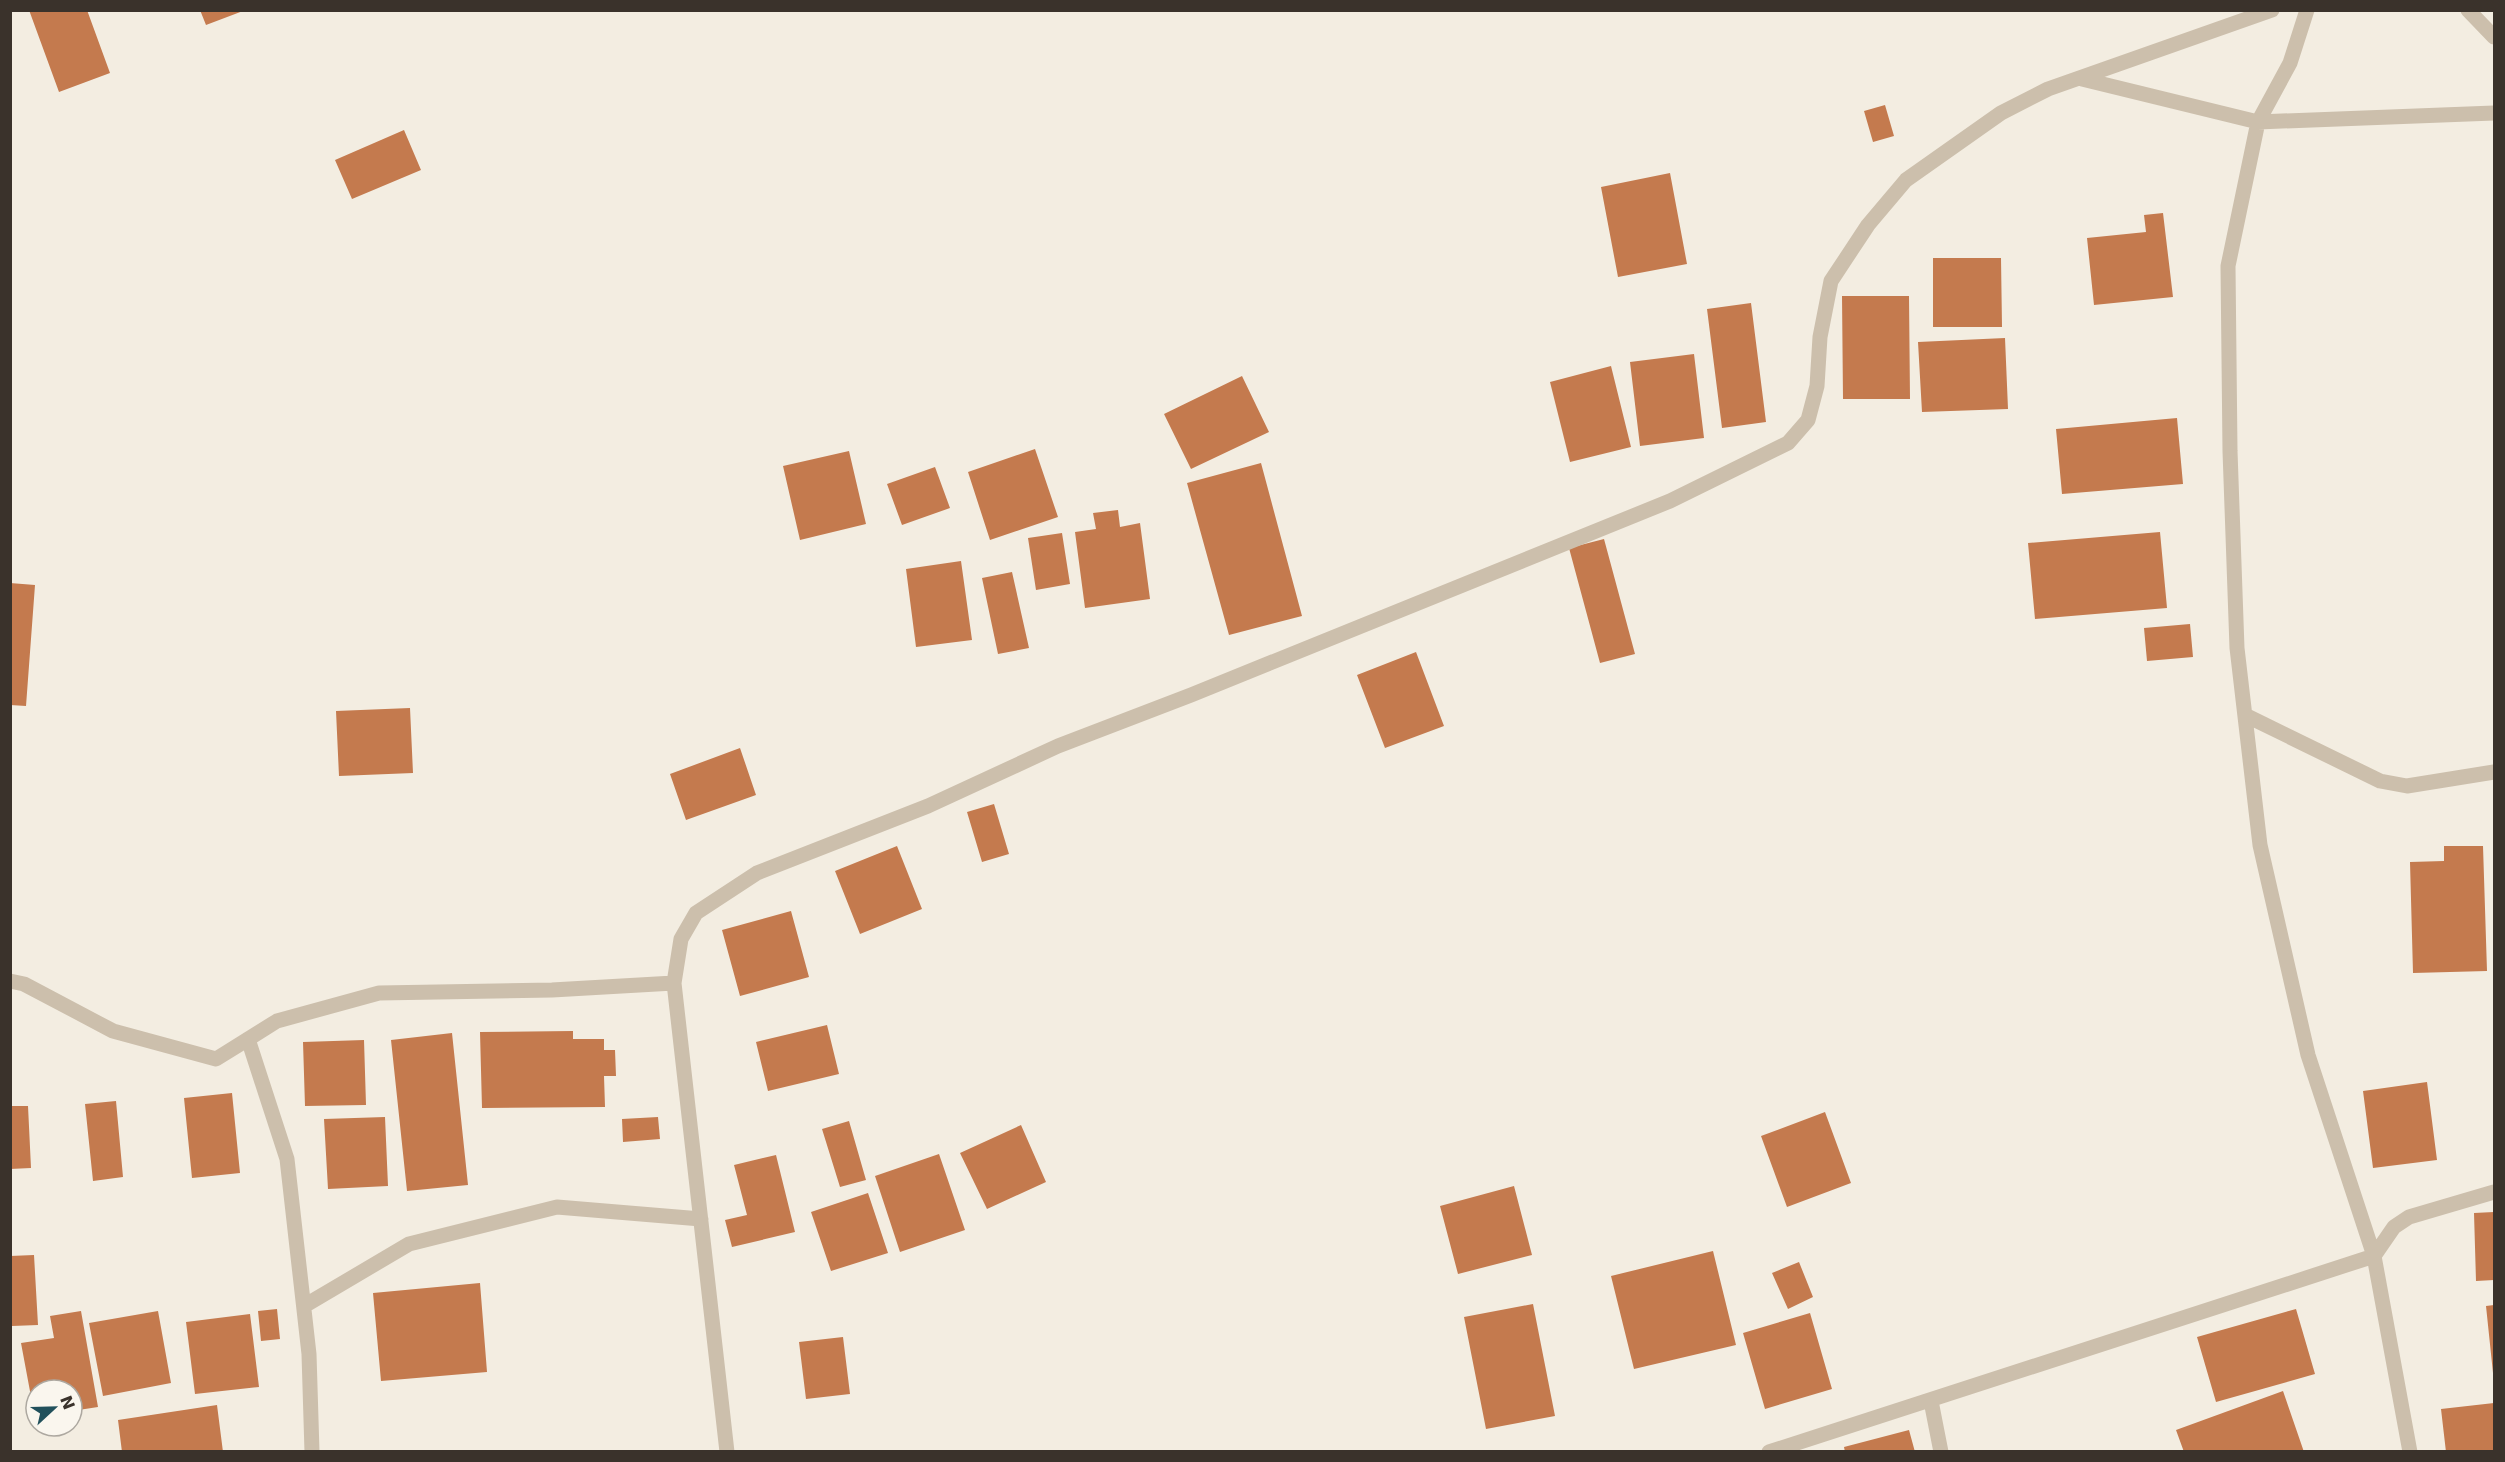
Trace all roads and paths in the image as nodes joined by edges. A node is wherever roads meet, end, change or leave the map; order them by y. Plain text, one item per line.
1 (2272, 10) edge
2 (2307, 10) edge
3 (2468, 10) edge
4 (2494, 37) edge
5 (2082, 79) junction
6 (2494, 113) edge
7 (2258, 122) junction
8 (2245, 715) junction
9 (2494, 772) edge
10 (10, 981) edge
11 (674, 983) junction
12 (248, 1039) junction
13 (2494, 1192) edge
14 (701, 1219) junction
15 (2374, 1256) junction
16 (304, 1306) junction
17 (1930, 1401) junction
18 (312, 1452) edge
19 (727, 1452) edge
20 (1769, 1452) edge
21 (1941, 1452) edge
22 (2410, 1452) edge

1 - 5 street
2 - 7 street
3 - 4 street
5 - 7 street
5 - 11 street
6 - 7 street
7 - 8 street
8 - 9 street
8 - 15 street
10 - 12 street
11 - 12 street
11 - 14 street
12 - 16 street
13 - 15 street
14 - 16 street
14 - 19 street
15 - 17 street
15 - 22 street
16 - 18 street
17 - 20 street
17 - 21 street

